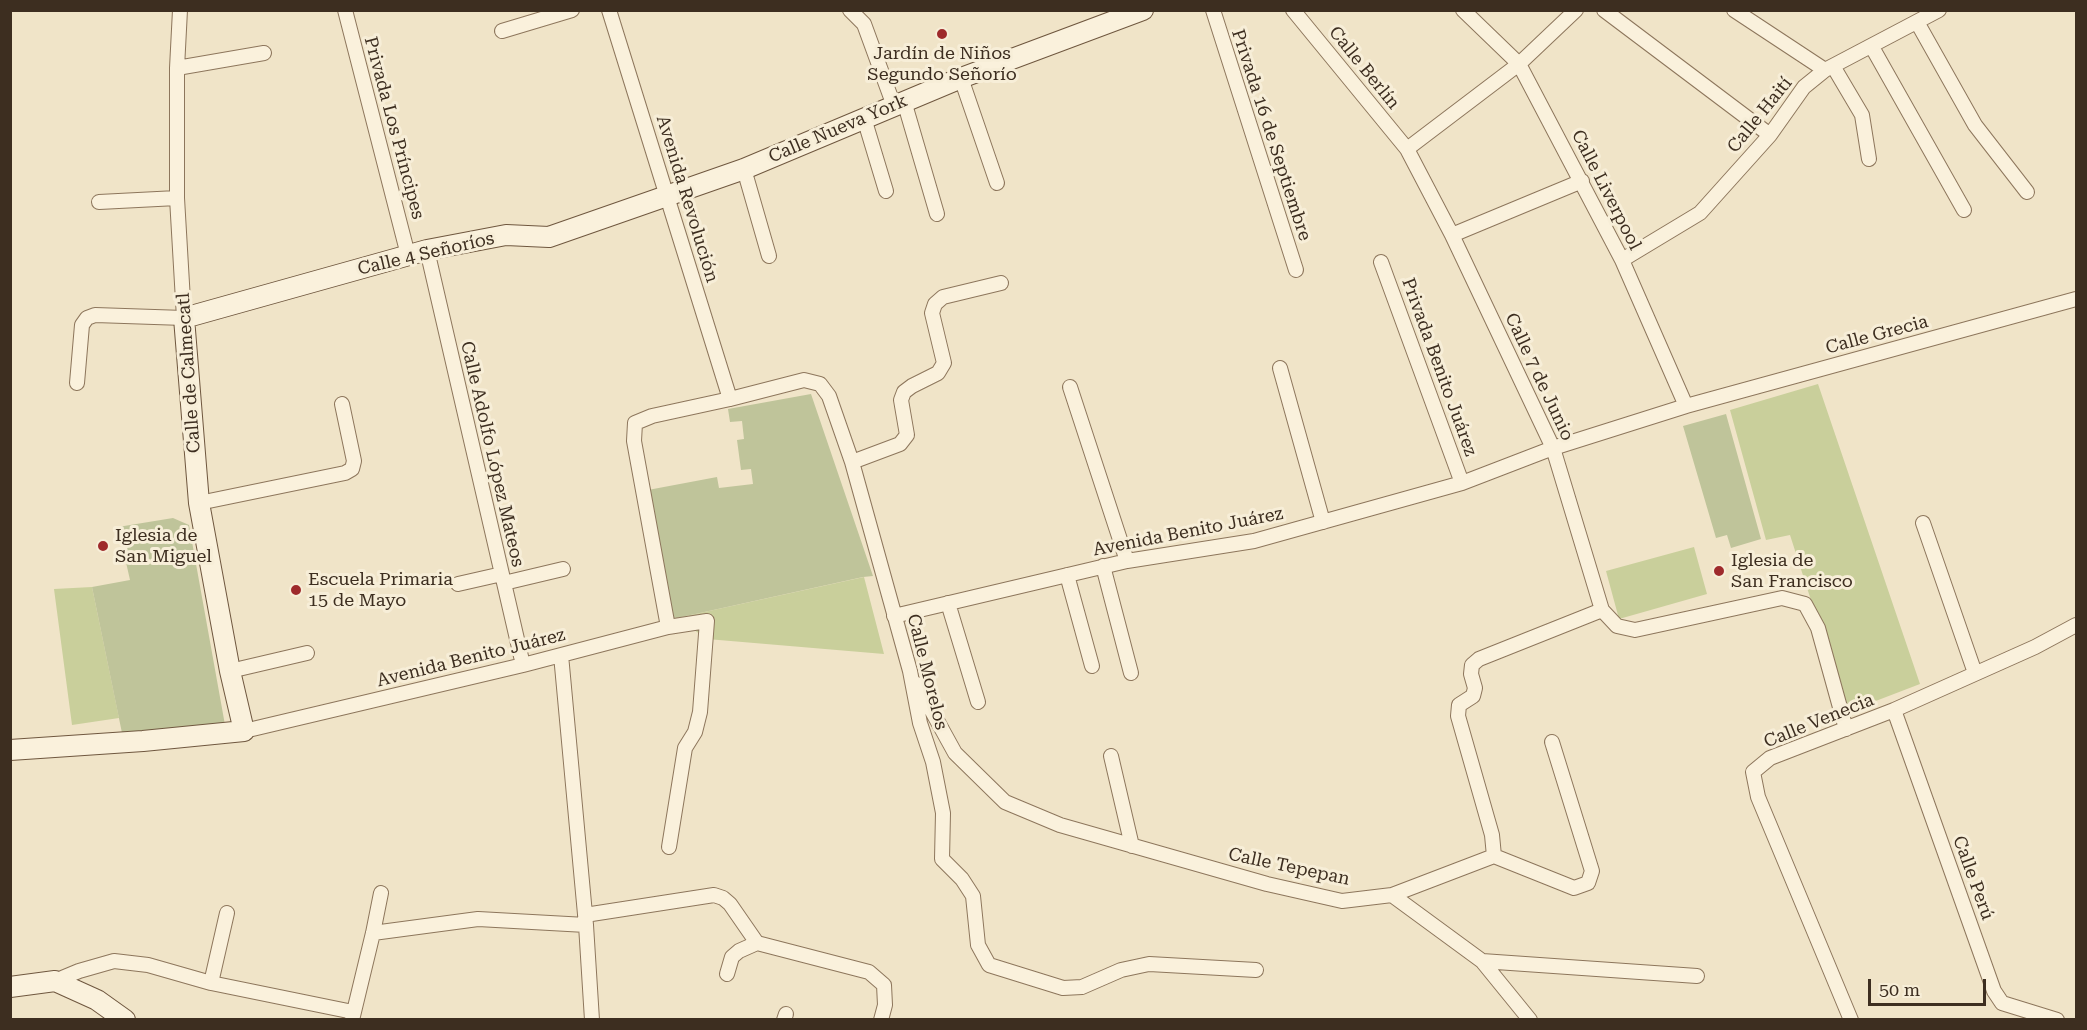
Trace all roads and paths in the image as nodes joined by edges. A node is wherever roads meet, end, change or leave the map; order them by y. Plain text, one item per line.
1 (180, 10) edge
2 (345, 10) edge
3 (572, 10) edge
4 (609, 10) edge
5 (849, 10) edge
6 (1143, 10) edge
7 (1213, 10) edge
8 (1293, 10) edge
9 (1463, 10) edge
10 (1576, 10) edge
11 (1604, 10) edge
12 (1734, 10) edge
13 (1939, 10) edge
14 (1108, 16) edge
15 (1917, 22) junction
16 (502, 31) dead end
17 (1872, 47) junction
18 (264, 53) dead end
19 (1519, 64) junction
20 (177, 68) junction
21 (1829, 68) junction
22 (961, 78) junction
23 (899, 104) junction
24 (864, 118) junction
25 (1770, 135) junction
26 (1407, 149) junction
27 (1869, 159) dead end
28 (744, 169) junction
29 (1582, 181) junction
30 (997, 183) dead end
31 (886, 191) dead end
32 (2027, 192) dead end
33 (667, 196) junction
34 (177, 198) junction
35 (99, 202) dead end
36 (1964, 210) dead end
37 (937, 214) dead end
38 (1452, 235) junction
39 (418, 253) junction
40 (769, 256) dead end
41 (1622, 260) junction
42 (1381, 262) dead end
43 (1296, 270) dead end
44 (1001, 284) dead end
45 (2076, 299) edge
46 (184, 318) junction
47 (1280, 368) dead end
48 (76, 383) dead end
49 (1070, 387) dead end
50 (730, 399) junction
51 (342, 404) dead end
52 (1686, 406) junction
53 (1553, 448) junction
54 (852, 462) junction
55 (1462, 483) junction
56 (199, 503) junction
57 (1323, 522) junction
58 (1923, 523) dead end
59 (1127, 561) junction
60 (1103, 567) junction
61 (563, 569) dead end
62 (1067, 575) junction
63 (503, 578) junction
64 (458, 584) dead end
65 (948, 603) junction
66 (1602, 610) junction
67 (894, 615) junction
68 (2076, 625) edge
69 (668, 627) junction
70 (307, 653) dead end
71 (561, 655) junction
72 (523, 665) junction
73 (1092, 666) dead end
74 (230, 671) junction
75 (910, 671) junction
76 (1131, 673) dead end
77 (1975, 673) junction
78 (978, 702) dead end
79 (1894, 710) junction
80 (1846, 729) junction
81 (244, 731) junction
82 (1552, 742) dead end
83 (10, 750) edge
84 (1111, 756) dead end
85 (669, 846) dead end
86 (1132, 846) junction
87 (1494, 856) junction
88 (381, 893) dead end
89 (1392, 896) junction
90 (227, 913) dead end
91 (585, 920) junction
92 (374, 933) junction
93 (757, 943) junction
94 (1482, 961) junction
95 (1256, 970) dead end
96 (728, 974) dead end
97 (1698, 976) dead end
98 (55, 981) junction
99 (211, 983) junction
100 (10, 987) edge
101 (352, 1016) edge
102 (125, 1020) edge
103 (592, 1020) edge
104 (881, 1020) edge
105 (1530, 1020) edge
106 (1851, 1020) edge
107 (2056, 1020) edge

1 - 20 street, Calle de Calmecatl
2 - 39 street, Privada Los Príncipes
3 - 16 street
4 - 33 street, Avenida Revolución
5 - 23 street
6 - 14 street, Calle Nueva York
7 - 43 street, Privada 16 de Septiembre
8 - 26 street, Calle Berlín
9 - 19 street, Calle Liverpool
10 - 19 street
11 - 25 street
12 - 21 street
13 - 15 street, Calle Haití
14 - 22 street, Calle Nueva York
15 - 17 street, Calle Haití
15 - 32 street
17 - 21 street, Calle Haití
17 - 36 street
18 - 20 street
19 - 26 street
19 - 29 street, Calle Liverpool
20 - 34 street, Calle de Calmecatl
21 - 25 street, Calle Haití
21 - 27 street
22 - 23 street, Calle Nueva York
22 - 30 street
23 - 24 street, Calle Nueva York
23 - 37 street
24 - 28 street, Calle Nueva York
24 - 31 street
25 - 41 street, Calle Haití
26 - 38 street, Calle 7 de Junio
28 - 33 street, Calle Nueva York
28 - 40 street
29 - 38 street
29 - 41 street, Calle Liverpool
33 - 39 street, Calle 4 Señoríos
33 - 50 street, Avenida Revolución
34 - 35 street
34 - 46 street, Calle de Calmecatl
38 - 53 street, Calle 7 de Junio
39 - 46 street, Calle 4 Señoríos
39 - 63 street, Calle Adolfo López Mateos
41 - 52 street, Calle Liverpool
42 - 55 street, Privada Benito Juárez
44 - 54 street
45 - 52 street, Calle Grecia
46 - 48 street
46 - 56 street, Calle de Calmecatl
47 - 57 street
49 - 59 street
50 - 54 street, Calle Morelos
50 - 69 street
51 - 56 street
52 - 53 street, Calle Grecia
53 - 55 street, Avenida Benito Juárez
53 - 66 street, Calle 7 de Junio
54 - 67 street, Calle Morelos
55 - 57 street, Avenida Benito Juárez
56 - 74 street, Calle de Calmecatl
57 - 59 street, Avenida Benito Juárez
58 - 77 street
59 - 60 street, Avenida Benito Juárez
60 - 62 street, Avenida Benito Juárez
60 - 76 street
61 - 63 street
62 - 65 street, Avenida Benito Juárez
62 - 73 street
63 - 64 street
63 - 72 street, Calle Adolfo López Mateos
65 - 67 street, Avenida Benito Juárez
65 - 78 street
66 - 80 street, Calle 7 de Junio
66 - 87 street
67 - 75 street, Calle Morelos
68 - 77 street, Calle Venecia
69 - 71 street, Avenida Benito Juárez
69 - 85 street, Avenida Benito Juárez
70 - 74 street
71 - 72 street, Avenida Benito Juárez
71 - 91 street
72 - 81 street, Avenida Benito Juárez
74 - 81 street, Calle de Calmecatl
75 - 86 street, Calle Tepepan
75 - 95 street, Calle Morelos
77 - 79 street, Calle Venecia
79 - 80 street, Calle Venecia
79 - 107 street, Calle Perú
80 - 106 street, Calle Venecia
81 - 83 street
82 - 87 street
84 - 86 street
86 - 89 street, Calle Tepepan
87 - 89 street, Calle Tepepan
88 - 92 street
89 - 94 street
90 - 99 street
91 - 92 street
91 - 93 street
91 - 103 street
92 - 101 street
93 - 96 street
93 - 104 street
94 - 97 street
94 - 105 street
98 - 99 street
98 - 100 street
98 - 102 street
99 - 101 street

